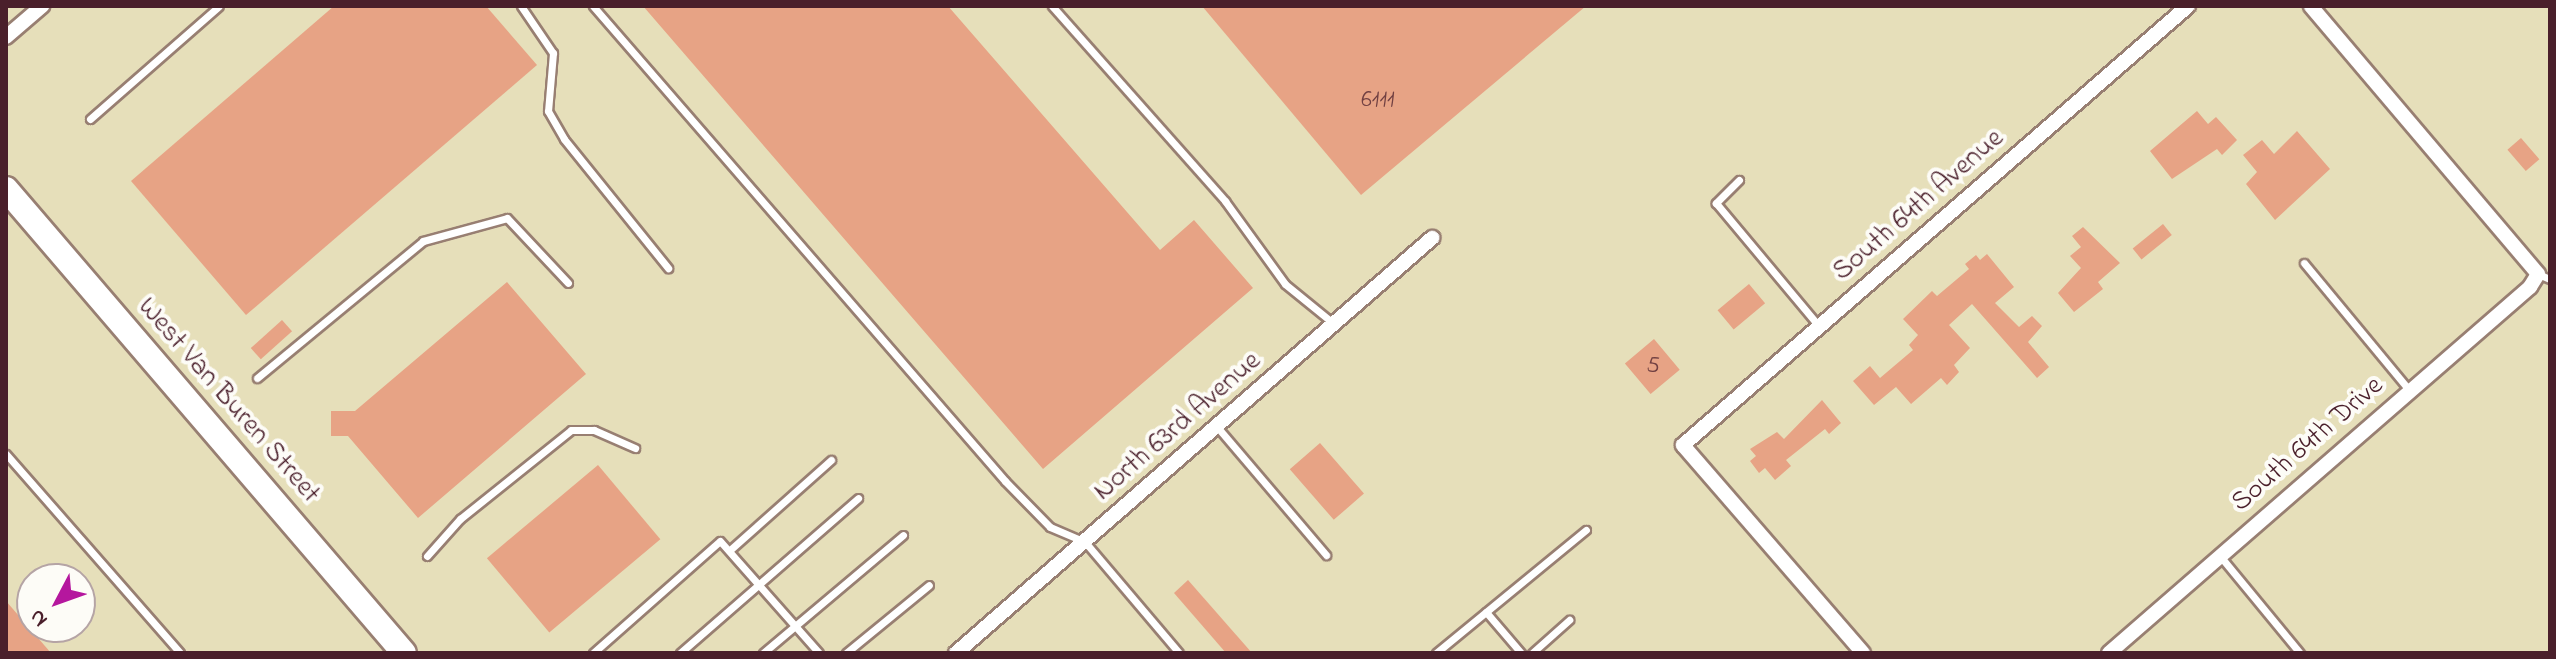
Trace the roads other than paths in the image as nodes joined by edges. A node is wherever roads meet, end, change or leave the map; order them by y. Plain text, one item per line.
1 (42, 6) edge
2 (219, 6) edge
3 (521, 6) edge
4 (593, 6) edge
5 (1052, 6) edge
6 (2188, 6) edge
7 (2311, 6) edge
8 (6, 37) edge
9 (90, 119) dead end
10 (1739, 180) dead end
11 (6, 189) edge
12 (1432, 238) dead end
13 (2304, 263) dead end
14 (668, 268) dead end
15 (2544, 277) edge
16 (568, 283) dead end
17 (1334, 325) junction
18 (1819, 326) junction
19 (257, 378) dead end
20 (2410, 391) junction
21 (1218, 428) junction
22 (635, 448) dead end
23 (6, 454) edge
24 (831, 460) dead end
25 (858, 498) dead end
26 (1586, 530) dead end
27 (903, 535) dead end
28 (1085, 542) junction
29 (731, 549) junction
30 (1326, 555) dead end
31 (427, 556) dead end
32 (2220, 556) junction
33 (759, 583) junction
34 (929, 585) dead end
35 (1486, 612) junction
36 (1569, 620) dead end
37 (795, 625) junction
38 (180, 653) edge
39 (404, 653) edge
40 (593, 653) edge
41 (680, 653) edge
42 (763, 653) edge
43 (819, 653) edge
44 (846, 653) edge
45 (956, 653) edge
46 (1179, 653) edge
47 (1436, 653) edge
48 (1521, 653) edge
49 (1532, 653) edge
50 (1863, 653) edge
51 (2109, 653) edge
52 (2300, 653) edge

1 - 8 street
2 - 9 lane
3 - 14 lane
4 - 28 lane
5 - 17 lane
6 - 18 street, South 64th Avenue
7 - 15 street
10 - 18 lane
11 - 39 main road, West Van Buren Street
12 - 17 street, North 63rd Avenue
13 - 20 lane
15 - 20 street, South 64th Drive
16 - 19 lane
17 - 21 street, North 63rd Avenue
18 - 50 street, South 64th Avenue
20 - 32 street, South 64th Drive
21 - 28 street, North 63rd Avenue
21 - 30 lane
22 - 31 lane
23 - 38 lane
24 - 29 lane
25 - 33 lane
26 - 35 lane
27 - 37 lane
28 - 45 street, North 63rd Avenue
28 - 46 lane
29 - 33 lane
29 - 40 lane
32 - 51 street, South 64th Drive
32 - 52 lane
33 - 37 lane
33 - 41 lane
34 - 44 lane
35 - 47 lane
35 - 48 lane
36 - 49 lane
37 - 42 lane
37 - 43 lane

